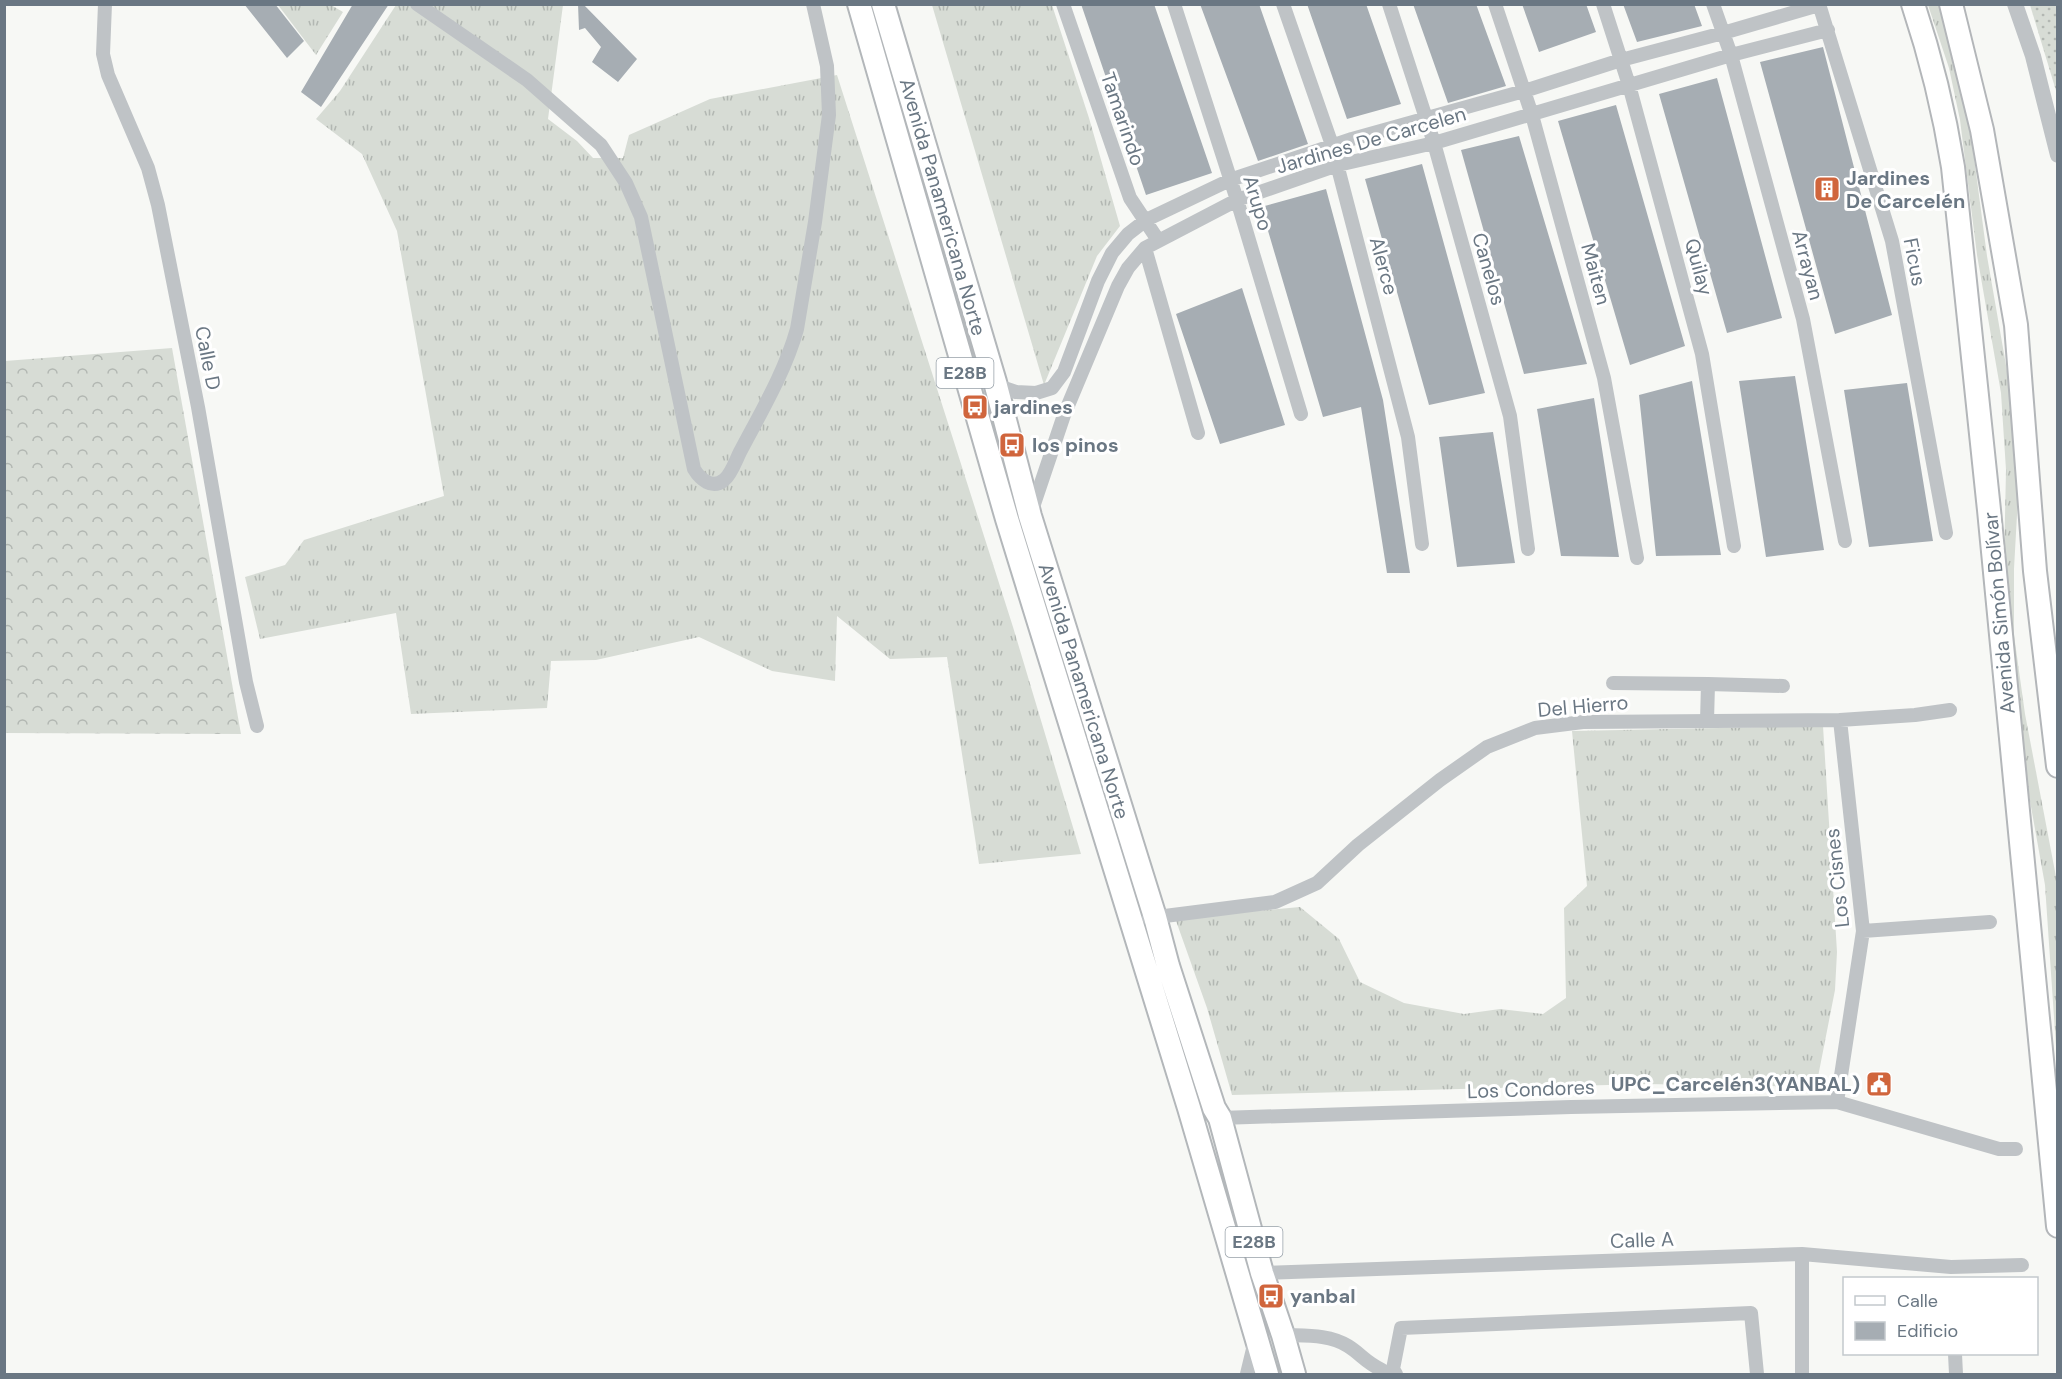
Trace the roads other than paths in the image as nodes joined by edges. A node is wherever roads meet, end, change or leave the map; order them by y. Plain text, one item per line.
1 (105, 4) edge
2 (417, 4) edge
3 (813, 4) edge
4 (859, 4) edge
5 (883, 4) edge
6 (1064, 4) edge
7 (1174, 4) edge
8 (1283, 4) edge
9 (1389, 4) edge
10 (1495, 4) edge
11 (1603, 4) edge
12 (1713, 4) edge
13 (1913, 4) edge
14 (1951, 4) edge
15 (2015, 4) edge
16 (1819, 5) edge
17 (1827, 30) junction
18 (1723, 33) junction
19 (1731, 55) junction
20 (1621, 60) junction
21 (1629, 85) junction
22 (1524, 91) junction
23 (1532, 115) junction
24 (1426, 118) junction
25 (1434, 143) junction
26 (1332, 145) junction
27 (2058, 155) edge
28 (1338, 165) junction
29 (1230, 180) junction
30 (1237, 200) junction
31 (1146, 220) junction
32 (1158, 240) junction
33 (1145, 248) junction
34 (994, 382) junction
35 (1301, 414) dead end
36 (1198, 433) dead end
37 (1030, 516) junction
38 (1946, 533) dead end
39 (1845, 541) dead end
40 (1422, 544) dead end
41 (1734, 546) dead end
42 (1528, 549) dead end
43 (1637, 558) dead end
44 (1613, 683) dead end
45 (1708, 684) junction
46 (1783, 686) dead end
47 (1950, 710) dead end
48 (1840, 720) junction
49 (1707, 721) junction
50 (257, 726) dead end
51 (2058, 766) edge
52 (1155, 917) junction
53 (1131, 919) junction
54 (1990, 922) dead end
55 (1863, 931) junction
56 (1837, 1102) junction
57 (1220, 1118) junction
58 (2016, 1149) dead end
59 (2058, 1226) edge
60 (1803, 1254) junction
61 (2022, 1265) dead end
62 (1263, 1273) junction
63 (1951, 1273) edge
64 (1284, 1335) junction
65 (1256, 1336) junction
66 (1955, 1355) edge
67 (1385, 1372) edge
68 (1246, 1374) edge
69 (1267, 1374) edge
70 (1294, 1374) edge
71 (1757, 1374) edge
72 (1802, 1374) edge
73 (1956, 1374) edge

1 - 50 street, Calle D
2 - 3 street
4 - 53 main road, Avenida Panamericana Norte / E28B
5 - 34 main road, Avenida Panamericana Norte / E28B
6 - 31 street, Tamarindo
7 - 29 street, Arupo
8 - 26 street, Alerce
9 - 24 street, Canelos
10 - 22 street, Maiten
11 - 20 street, Quilay
12 - 18 street, Arrayan
13 - 59 main road, Avenida Simón Bolívar
14 - 51 main road, Avenida Simón Bolívar
15 - 27 street
16 - 17 street, Ficus
16 - 18 street, Jardines De Carcelen
17 - 19 street, Jardines De Carcelen
17 - 38 street, Ficus
18 - 19 street, Arrayan
18 - 20 street, Jardines De Carcelen
19 - 21 street, Jardines De Carcelen
19 - 39 street, Arrayan
20 - 21 street, Quilay
20 - 22 street, Jardines De Carcelen
21 - 23 street, Jardines De Carcelen
21 - 41 street, Quilay
22 - 23 street, Maiten
22 - 24 street, Jardines De Carcelen
23 - 25 street, Jardines De Carcelen
23 - 43 street, Maiten
24 - 25 street, Canelos
24 - 26 street, Jardines De Carcelen
25 - 28 street, Jardines De Carcelen
25 - 42 street, Canelos
26 - 28 street, Alerce
26 - 29 street, Jardines De Carcelen
28 - 30 street, Jardines De Carcelen
28 - 40 street, Alerce
29 - 30 street, Arupo
29 - 31 street, Jardines De Carcelen
30 - 32 street, Jardines De Carcelen
30 - 35 street, Arupo
31 - 32 street, Tamarindo
31 - 34 street, Jardines De Carcelen
32 - 33 street, Jardines De Carcelen
33 - 36 street
33 - 37 street, Jardines De Carcelen
34 - 37 main road, Avenida Panamericana Norte / E28B
37 - 52 main road, Avenida Panamericana Norte / E28B
44 - 45 street
45 - 46 street
45 - 49 street
47 - 48 street, Del Hierro
48 - 49 street, Del Hierro
48 - 55 street, Los Cisnes
49 - 52 street, Del Hierro
52 - 53 street, Del Hierro
52 - 57 main road, Avenida Panamericana Norte / E28B
53 - 65 main road, Avenida Panamericana Norte / E28B
54 - 55 street
55 - 56 street, Los Cisnes
56 - 57 street, Los Condores
56 - 58 street, Los Condores
57 - 62 main road, Avenida Panamericana Norte / E28B
60 - 62 street, Calle A
60 - 63 street, Calle A
60 - 72 street
61 - 63 street, Calle A
62 - 64 main road, Avenida Panamericana Norte / E28B
64 - 67 street
64 - 70 main road, Avenida Panamericana Norte / E28B
65 - 68 street
65 - 69 main road, Avenida Panamericana Norte / E28B
66 - 73 street
67 - 71 street

